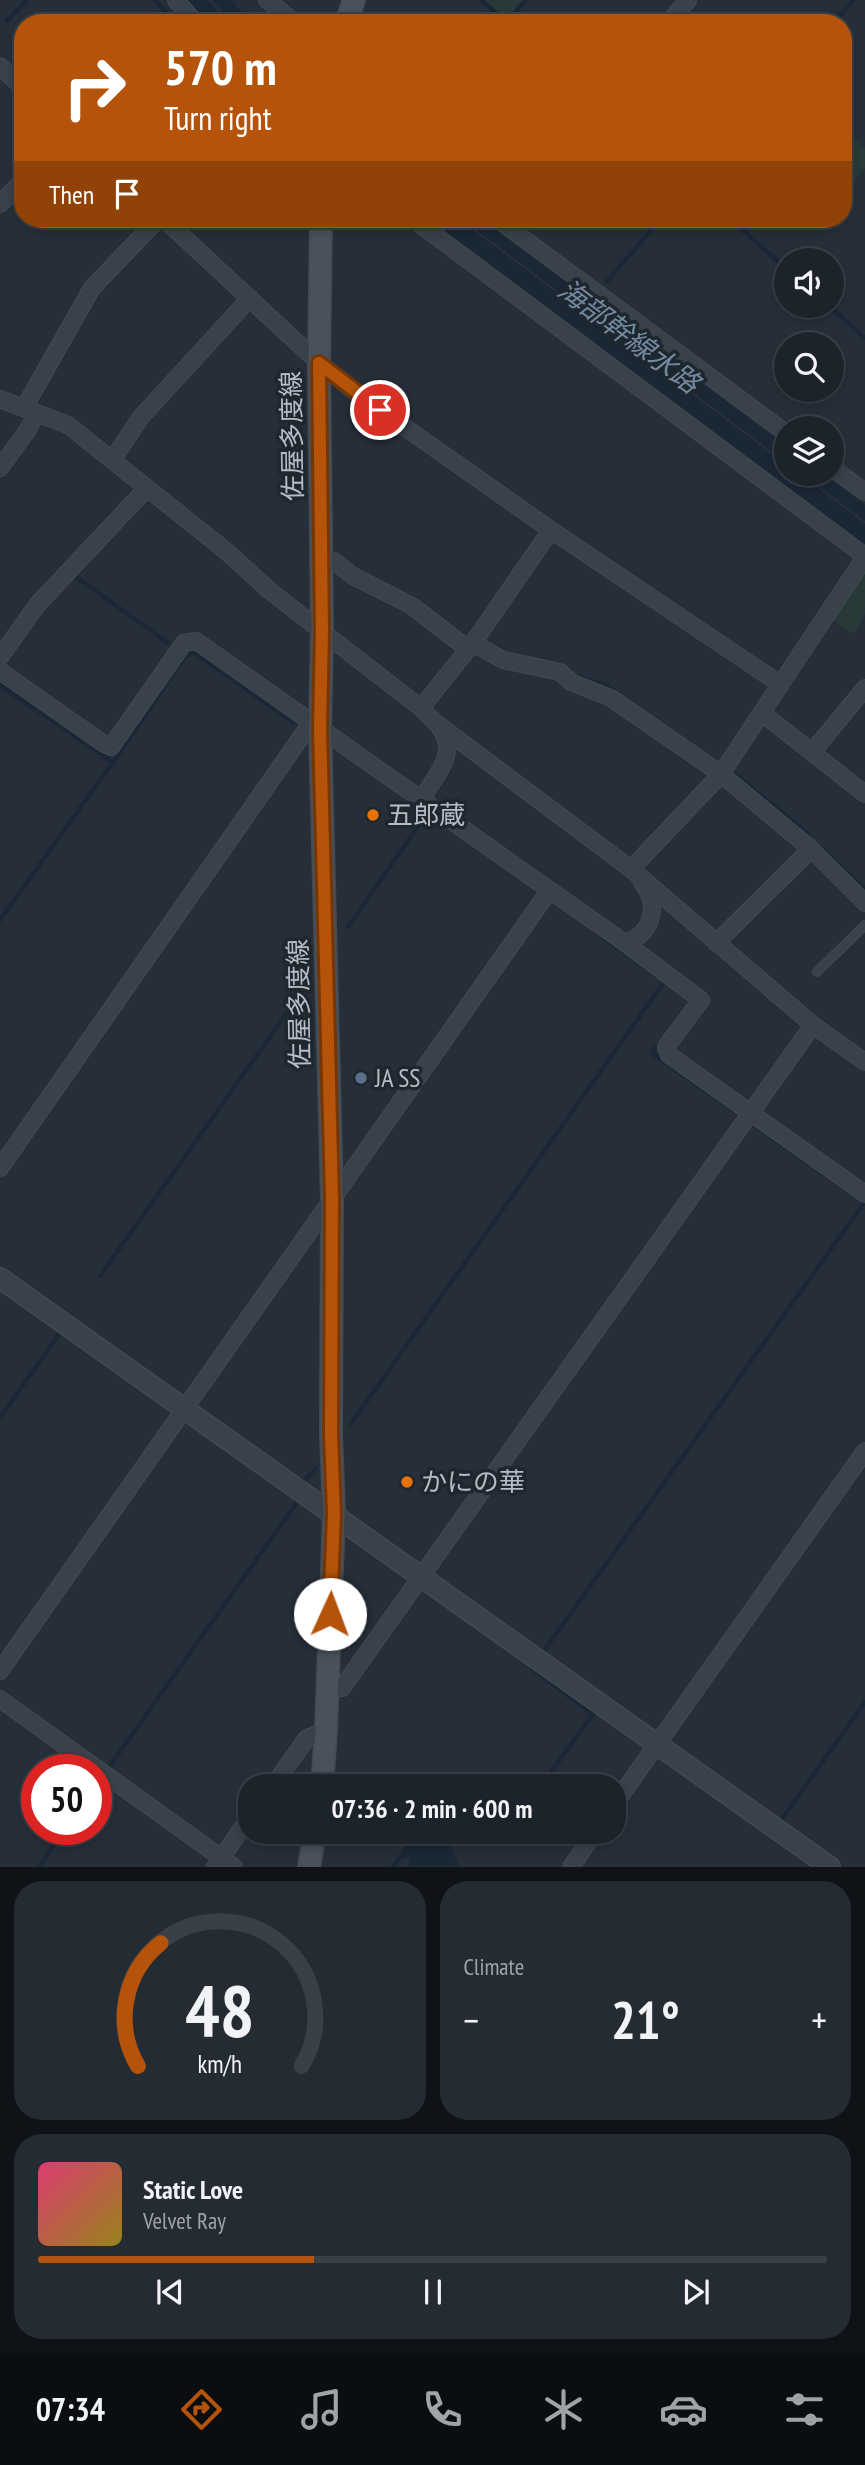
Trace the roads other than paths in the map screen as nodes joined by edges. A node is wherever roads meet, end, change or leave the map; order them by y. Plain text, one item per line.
1 (176, 0) edge
2 (267, 0) edge
3 (688, 0) edge
4 (188, 14) edge
5 (284, 14) edge
6 (676, 14) edge
7 (0, 66) edge
8 (14, 79) edge
9 (14, 189) edge
10 (0, 204) edge
11 (149, 228) edge
12 (174, 228) edge
13 (321, 228) edge
14 (425, 228) edge
15 (509, 228) edge
16 (250, 298) junction
17 (319, 363) junction
18 (0, 399) edge
19 (30, 410) junction
20 (774, 424) edge
21 (113, 460) junction
22 (0, 468) edge
23 (844, 477) edge
24 (147, 488) junction
25 (865, 492) edge
26 (551, 530) junction
27 (865, 556) edge
28 (321, 559) junction
29 (322, 632) junction
30 (471, 646) junction
31 (0, 657) edge
32 (0, 671) edge
33 (780, 684) junction
34 (865, 688) edge
35 (421, 708) junction
36 (762, 713) junction
37 (436, 723) junction
38 (316, 726) junction
39 (813, 751) junction
40 (721, 774) junction
41 (865, 794) edge
42 (421, 800) junction
43 (811, 849) junction
44 (631, 869) junction
45 (550, 891) junction
46 (865, 903) edge
47 (865, 925) edge
48 (625, 943) junction
49 (716, 943) junction
50 (817, 972) dead end
51 (813, 1026) junction
52 (865, 1062) edge
53 (750, 1113) junction
54 (0, 1168) edge
55 (865, 1194) edge
56 (332, 1198) junction
57 (0, 1278) edge
58 (186, 1409) junction
59 (865, 1451) edge
60 (334, 1514) junction
61 (422, 1576) junction
62 (0, 1671) edge
63 (328, 1689) junction
64 (0, 1699) edge
65 (327, 1730) junction
66 (657, 1744) junction
67 (281, 1774) edge
68 (323, 1774) edge
69 (626, 1788) edge
70 (238, 1837) edge
71 (313, 1844) edge
72 (587, 1844) edge
73 (223, 1863) edge
74 (309, 1867) edge
75 (571, 1867) edge
76 (830, 1867) edge

1 - 4 street
2 - 5 street
3 - 6 street
7 - 8 street
9 - 10 street
11 - 19 street
12 - 16 street
13 - 17 main road, 佐屋多度線
14 - 27 street
15 - 20 street
16 - 17 street
16 - 21 street
17 - 26 street
17 - 28 main road, 佐屋多度線
18 - 19 street
19 - 21 street
19 - 22 street
21 - 24 street
23 - 25 street
24 - 29 street
24 - 31 street
26 - 30 street
26 - 33 street
27 - 33 street
28 - 29 main road, 佐屋多度線
28 - 30 street
29 - 35 street
29 - 38 main road, 佐屋多度線
30 - 35 street
30 - 40 street
32 - 38 street
33 - 36 street
34 - 39 street
35 - 37 street
36 - 39 street
36 - 40 street
37 - 42 street
37 - 44 street
38 - 42 street
38 - 54 street
38 - 56 main road, 佐屋多度線
39 - 41 street
40 - 43 street
40 - 44 street
42 - 45 street
43 - 46 street
43 - 49 street
44 - 48 street
44 - 49 street
45 - 48 street
45 - 56 street
47 - 50 lane
48 - 53 street
49 - 51 street
51 - 52 street
51 - 53 street
53 - 55 street
53 - 61 street
56 - 58 street
56 - 60 main road, 佐屋多度線
57 - 58 street
58 - 60 street
58 - 62 street
59 - 66 street
60 - 61 street
60 - 63 main road, 佐屋多度線
61 - 63 street
61 - 66 street
63 - 65 main road, 佐屋多度線
64 - 73 street
65 - 67 street
65 - 68 main road, 佐屋多度線
66 - 69 street
66 - 76 street
70 - 73 street
71 - 74 main road
72 - 75 street

